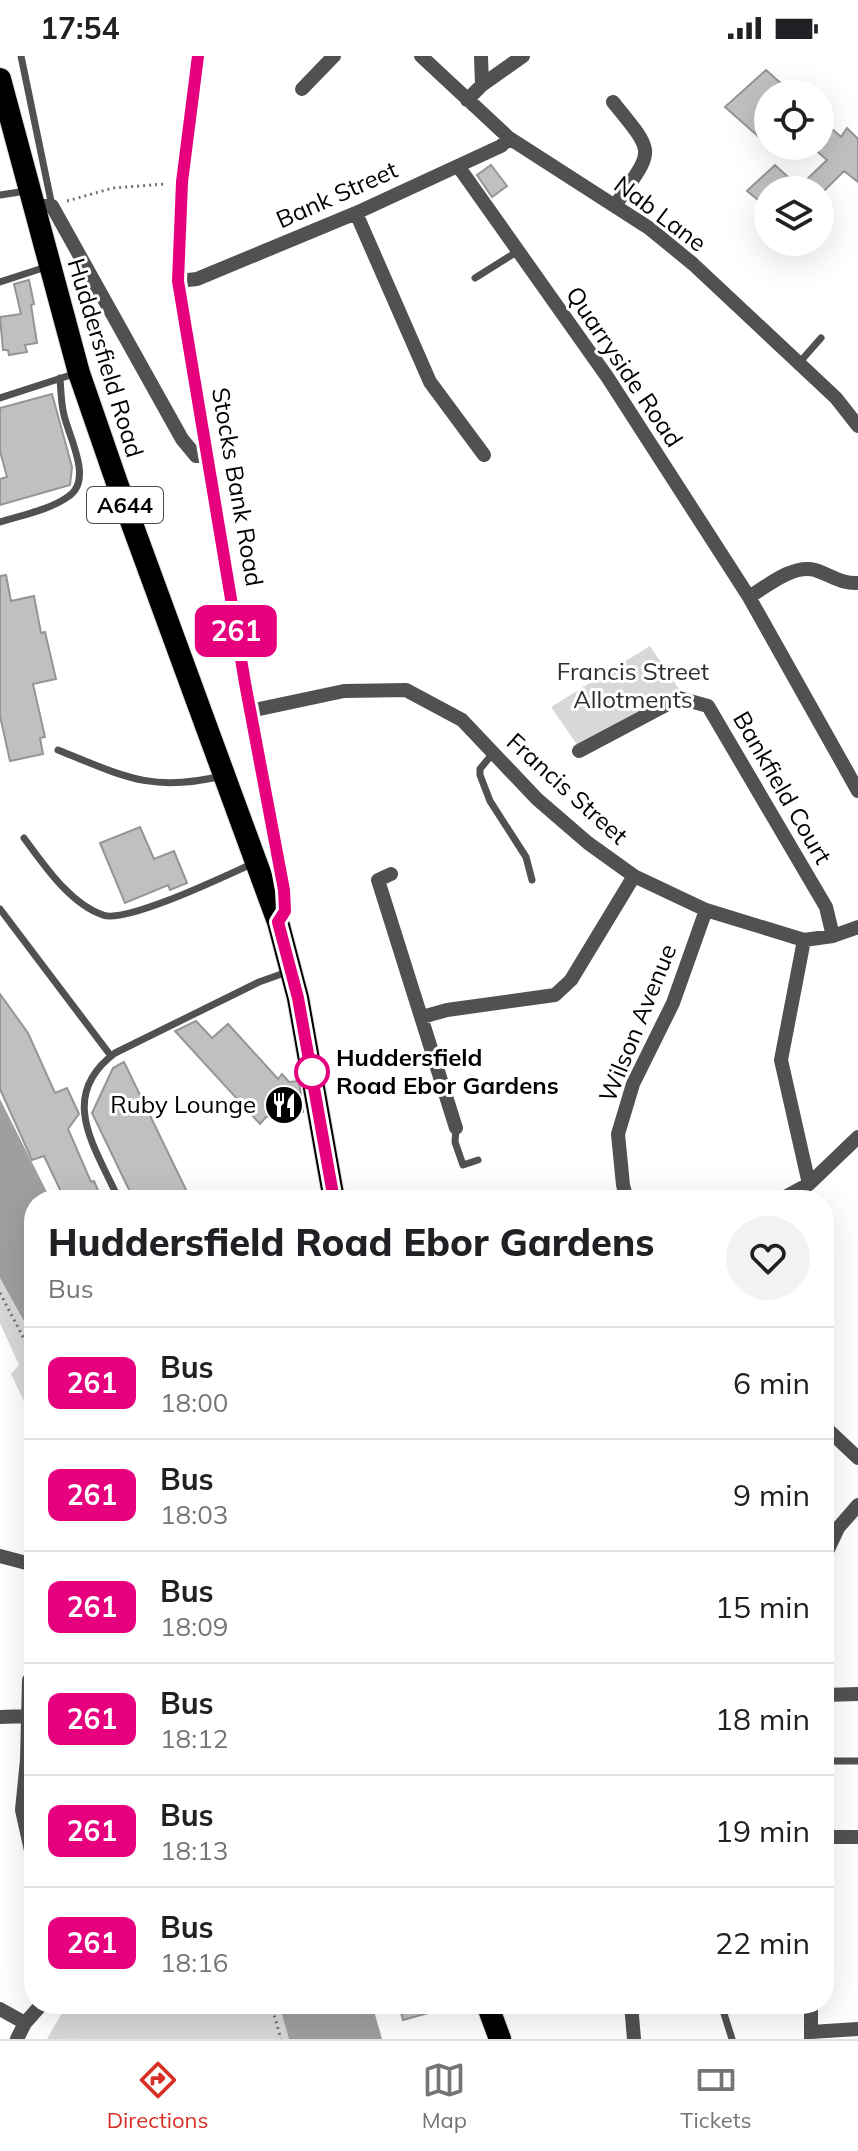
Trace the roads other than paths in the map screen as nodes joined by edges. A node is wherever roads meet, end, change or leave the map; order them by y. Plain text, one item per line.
1 (21, 56) edge
2 (198, 56) edge
3 (334, 56) edge
4 (421, 56) edge
5 (481, 56) edge
6 (523, 56) edge
7 (0, 79) edge
8 (482, 85) junction
9 (302, 89) dead end
10 (467, 100) junction
11 (613, 102) dead end
12 (509, 138) junction
13 (458, 166) junction
14 (0, 195) edge
15 (38, 201) junction
16 (615, 206) junction
17 (356, 213) junction
18 (518, 251) junction
19 (49, 266) junction
20 (475, 278) dead end
21 (178, 281) junction
22 (0, 282) edge
23 (821, 338) dead end
24 (799, 363) junction
25 (69, 376) junction
26 (0, 398) edge
27 (858, 426) edge
28 (484, 455) dead end
29 (207, 456) junction
30 (0, 522) edge
31 (858, 583) edge
32 (749, 597) junction
33 (250, 711) junction
34 (58, 750) dead end
35 (579, 751) dead end
36 (493, 753) junction
37 (225, 776) junction
38 (858, 791) edge
39 (24, 838) dead end
40 (256, 863) junction
41 (391, 874) dead end
42 (634, 876) junction
43 (532, 880) dead end
44 (0, 909) edge
45 (706, 910) junction
46 (278, 922) junction
47 (858, 927) edge
48 (833, 936) junction
49 (804, 940) junction
50 (293, 970) junction
51 (422, 1017) junction
52 (111, 1056) junction
53 (456, 1128) joint
54 (858, 1137) edge
55 (478, 1160) dead end
56 (809, 1184) junction
57 (115, 1190) edge
58 (332, 1190) edge
59 (624, 1190) edge
60 (798, 1190) edge
61 (834, 1435) edge
62 (858, 1458) edge
63 (858, 1505) edge
64 (834, 1537) edge
65 (0, 1556) edge
66 (24, 1562) edge
67 (858, 1694) edge
68 (834, 1695) edge
69 (24, 1716) edge
70 (0, 1717) edge
71 (834, 1761) edge
72 (858, 1761) edge
73 (24, 1783) edge
74 (24, 1819) edge
75 (834, 1837) edge
76 (858, 1837) edge
77 (0, 2009) edge
78 (33, 2014) edge
79 (491, 2014) edge
80 (632, 2014) edge
81 (724, 2014) edge
82 (811, 2014) edge
83 (25, 2023) junction
84 (858, 2029) edge
85 (811, 2036) edge
86 (17, 2039) edge
87 (500, 2039) edge
88 (634, 2039) edge
89 (732, 2039) edge

1 - 15 lane
2 - 21 street, Stocks Bank Road
3 - 9 street
4 - 10 street, Nab Lane
5 - 8 street
6 - 8 street
7 - 15 highway, Huddersfield Road / A644
8 - 10 street
10 - 12 street, Nab Lane
11 - 16 street
12 - 13 street, Bank Street
12 - 16 street, Nab Lane
13 - 17 street, Bank Street
13 - 18 street, Quarryside Road
14 - 15 lane
15 - 19 highway, Huddersfield Road / A644
15 - 29 street
16 - 24 street, Nab Lane
17 - 21 street, Bank Street
17 - 28 street
18 - 20 lane
18 - 32 street, Quarryside Road
19 - 22 lane
19 - 25 highway, Huddersfield Road / A644
21 - 29 street, Stocks Bank Road
23 - 24 lane
24 - 27 street, Nab Lane
25 - 26 lane
25 - 30 lane
25 - 37 highway, Huddersfield Road / A644
29 - 33 street, Stocks Bank Road
31 - 32 street
32 - 38 street, Quarryside Road
33 - 36 street, Francis Street
33 - 46 street, Stocks Bank Road
34 - 37 lane
35 - 48 street, Bankfield Court
36 - 42 street, Francis Street
36 - 43 lane
37 - 40 highway, Huddersfield Road / A644
39 - 40 lane
40 - 46 highway, Huddersfield Road / A644
41 - 51 street
42 - 45 street, Francis Street
42 - 51 street
44 - 52 lane
45 - 49 street, Francis Street
45 - 59 street, Wilson Avenue
46 - 50 highway, Huddersfield Road / A644
47 - 48 street, Francis Street
48 - 49 street, Francis Street
49 - 56 street
50 - 52 lane
50 - 58 highway, Huddersfield Road / A644
51 - 53 street
52 - 57 lane
53 - 55 lane
54 - 56 street
56 - 60 street
61 - 62 street
63 - 64 street
65 - 66 street
67 - 68 street
69 - 70 street
71 - 72 lane
73 - 74 street
75 - 76 street
77 - 83 street
78 - 83 street
79 - 87 highway
80 - 88 street
81 - 89 lane
82 - 85 street
83 - 86 street
84 - 85 street

